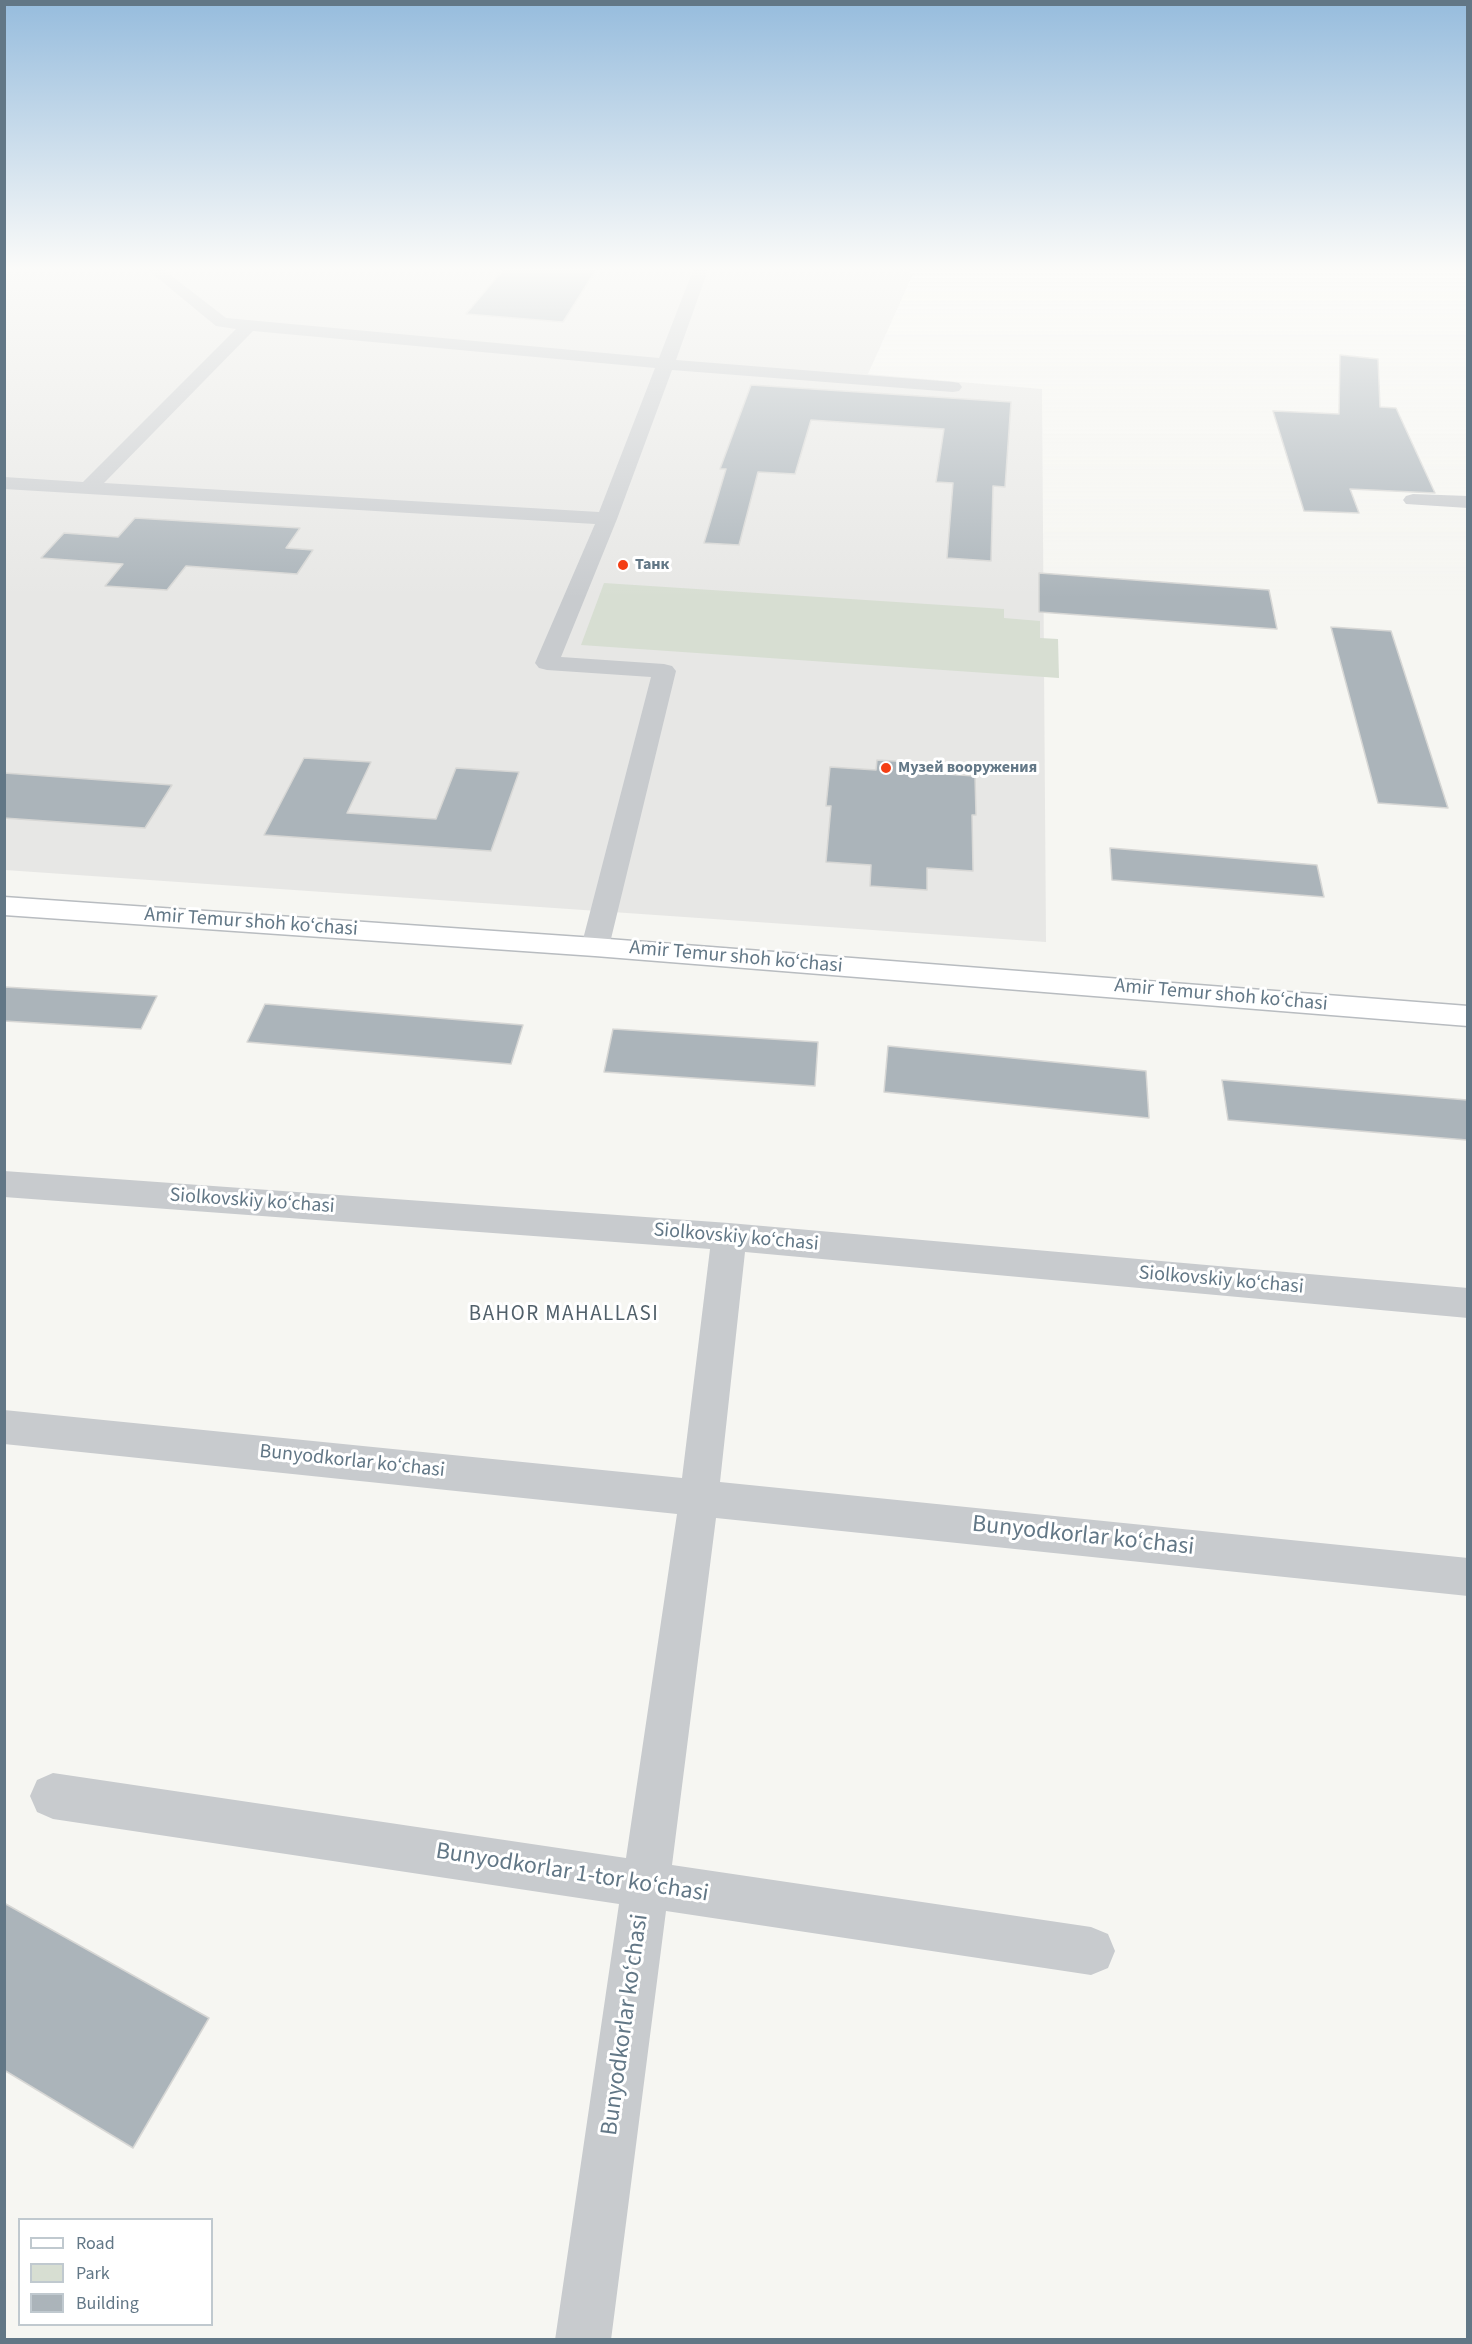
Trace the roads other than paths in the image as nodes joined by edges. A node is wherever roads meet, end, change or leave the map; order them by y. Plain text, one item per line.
1 (195, 379) edge
2 (658, 379) edge
3 (857, 379) edge
4 (953, 387) dead end
5 (4, 483) edge
6 (88, 488) junction
7 (1413, 500) dead end
8 (1467, 502) edge
9 (607, 519) junction
10 (4, 906) edge
11 (595, 947) junction
12 (1467, 1016) edge
13 (4, 1184) edge
14 (729, 1237) junction
15 (1467, 1303) edge
16 (4, 1427) edge
17 (699, 1497) junction
18 (1467, 1576) edge
19 (53, 1796) dead end
20 (646, 1885) junction
21 (1092, 1951) dead end
22 (584, 2340) edge

1 - 6 street
2 - 9 street
3 - 4 street
5 - 6 street
6 - 9 street
7 - 8 street
9 - 11 street
10 - 11 main road, Amir Temur shoh ko‘chasi
11 - 12 main road, Amir Temur shoh ko‘chasi
13 - 14 street, Siolkovskiy ko‘chasi
14 - 15 street, Siolkovskiy ko‘chasi
14 - 17 street, Bunyodkorlar ko‘chasi
16 - 17 street, Bunyodkorlar ko‘chasi
17 - 18 street, Bunyodkorlar ko‘chasi
17 - 20 street, Bunyodkorlar ko‘chasi
19 - 20 street, Bunyodkorlar 1-tor ko‘chasi
20 - 21 street, Bunyodkorlar 1-tor ko‘chasi
20 - 22 street, Bunyodkorlar ko‘chasi

